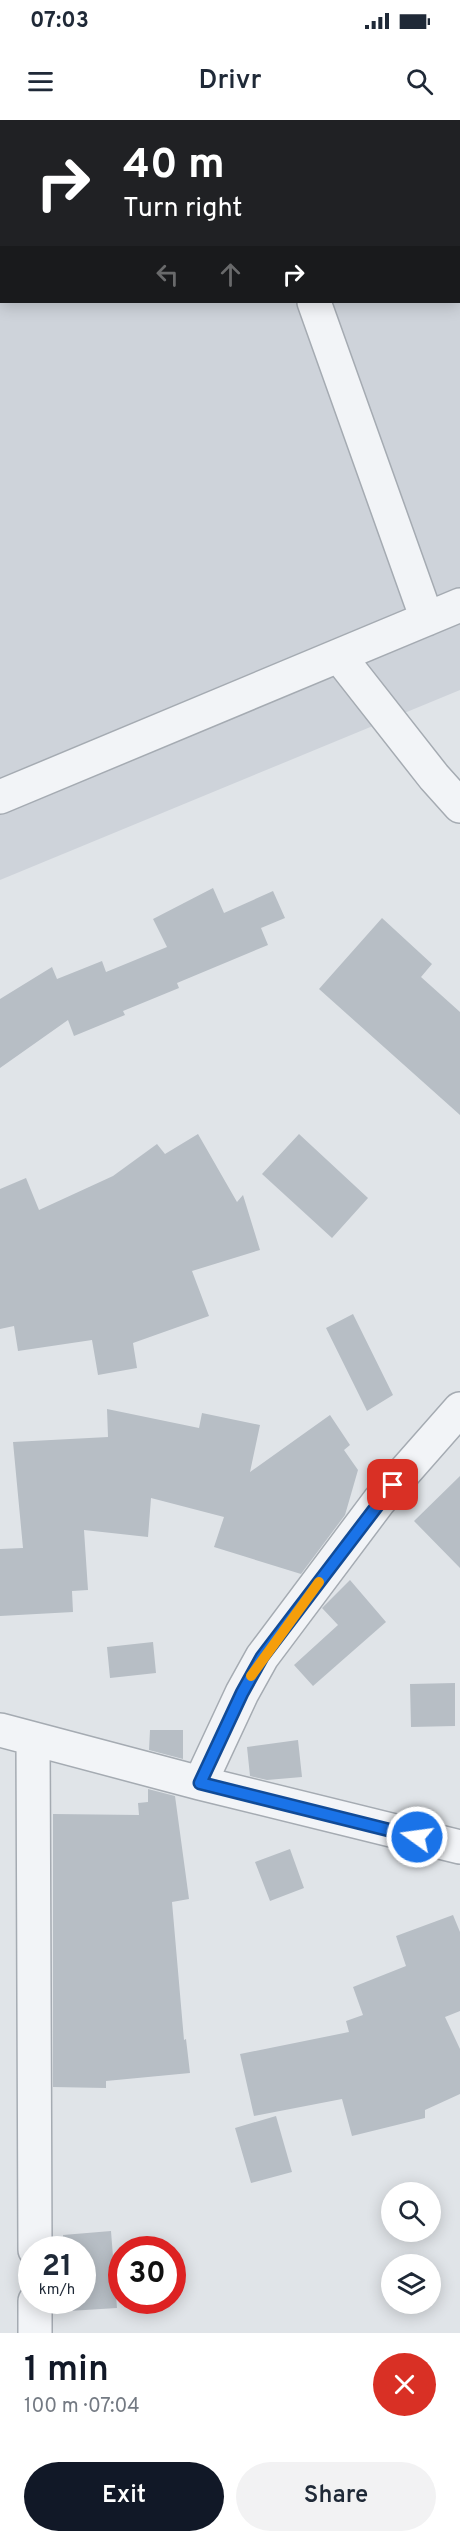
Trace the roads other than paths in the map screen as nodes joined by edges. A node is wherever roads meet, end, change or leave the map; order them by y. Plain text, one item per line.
1 (314, 303) edge
2 (460, 606) edge
3 (427, 619) junction
4 (339, 656) junction
5 (0, 796) edge
6 (460, 806) edge
7 (460, 1409) edge
8 (0, 1730) edge
9 (33, 1739) junction
10 (200, 1783) junction
11 (460, 1847) edge
12 (35, 2236) edge
13 (35, 2314) edge
14 (35, 2333) edge

1 - 3 street
2 - 3 street
3 - 4 street
4 - 5 street
4 - 6 street
7 - 10 street
8 - 9 street
9 - 10 street
9 - 12 street
10 - 11 street
13 - 14 street

